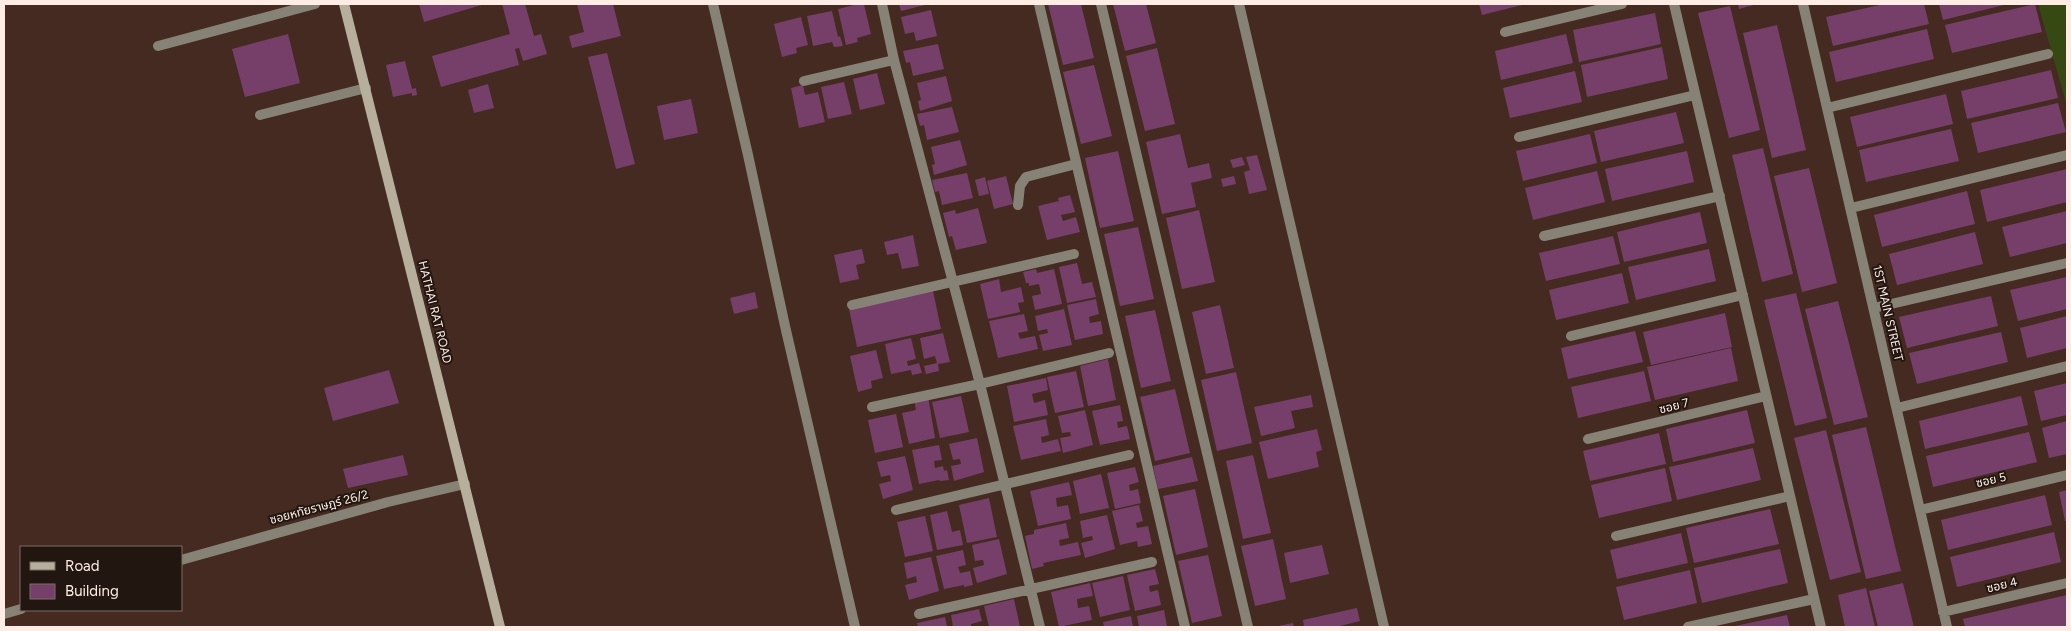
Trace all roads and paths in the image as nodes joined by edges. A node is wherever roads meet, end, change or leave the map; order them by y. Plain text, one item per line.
1 (316, 4) edge
2 (344, 4) edge
3 (713, 4) edge
4 (882, 4) edge
5 (1039, 4) edge
6 (1101, 4) edge
7 (1239, 4) edge
8 (1622, 4) edge
9 (1674, 4) edge
10 (1805, 4) edge
11 (1505, 32) dead end
12 (158, 46) dead end
13 (2048, 54) dead end
14 (894, 60) junction
15 (804, 81) dead end
16 (366, 88) junction
17 (1695, 95) junction
18 (1827, 108) junction
19 (260, 115) dead end
20 (1519, 137) dead end
21 (2067, 155) edge
22 (1076, 164) junction
23 (1720, 196) junction
24 (1018, 205) dead end
25 (1851, 208) junction
26 (1544, 236) dead end
27 (1074, 254) dead end
28 (2067, 263) edge
29 (953, 280) junction
30 (1743, 295) junction
31 (852, 304) dead end
32 (1874, 308) junction
33 (1571, 336) dead end
34 (1109, 353) dead end
35 (2067, 366) edge
36 (980, 384) junction
37 (1766, 396) junction
38 (872, 407) dead end
39 (1897, 408) junction
40 (1588, 439) dead end
41 (1129, 456) dead end
42 (2067, 475) edge
43 (465, 484) junction
44 (1006, 485) junction
45 (1790, 496) junction
46 (896, 510) dead end
47 (1920, 510) junction
48 (1616, 536) dead end
49 (182, 560) edge
50 (1152, 562) dead end
51 (2067, 582) edge
52 (1031, 588) junction
53 (1814, 600) junction
54 (20, 609) edge
55 (1943, 612) junction
56 (4, 614) edge
57 (919, 614) dead end
58 (500, 627) edge
59 (855, 627) edge
60 (1040, 627) edge
61 (1184, 627) edge
62 (1248, 627) edge
63 (1384, 627) edge
64 (1688, 627) edge
65 (1820, 627) edge
66 (1947, 627) edge

1 - 12 street
2 - 16 main road, HATHAI RAT ROAD
3 - 59 street
4 - 14 street
5 - 22 street
6 - 62 street
7 - 63 street
8 - 11 street
9 - 17 street
10 - 18 street, 1ST MAIN STREET
13 - 18 street
14 - 15 street
14 - 29 street
16 - 19 street
16 - 43 main road, HATHAI RAT ROAD
17 - 20 street
17 - 23 street
18 - 25 street, 1ST MAIN STREET
21 - 25 street
22 - 24 street
22 - 61 street
23 - 26 street
23 - 30 street
25 - 32 street, 1ST MAIN STREET
27 - 29 street
28 - 32 street
29 - 31 street
29 - 36 street
30 - 33 street
30 - 37 street
32 - 39 street, 1ST MAIN STREET
34 - 36 street
35 - 39 street
36 - 38 street
36 - 44 street
37 - 40 street, ซอย 7
37 - 45 street
39 - 47 street, 1ST MAIN STREET
41 - 44 street
42 - 47 street, ซอย 5
43 - 49 street, ซอยหทัยราษฎร์ 26/2
43 - 58 main road, HATHAI RAT ROAD
44 - 46 street
44 - 52 street
45 - 48 street
45 - 53 street
47 - 55 street, 1ST MAIN STREET
50 - 52 street
51 - 55 street, ซอย 4
52 - 57 street
52 - 60 street
53 - 64 street
53 - 65 street
54 - 56 street
55 - 66 street, 1ST MAIN STREET

